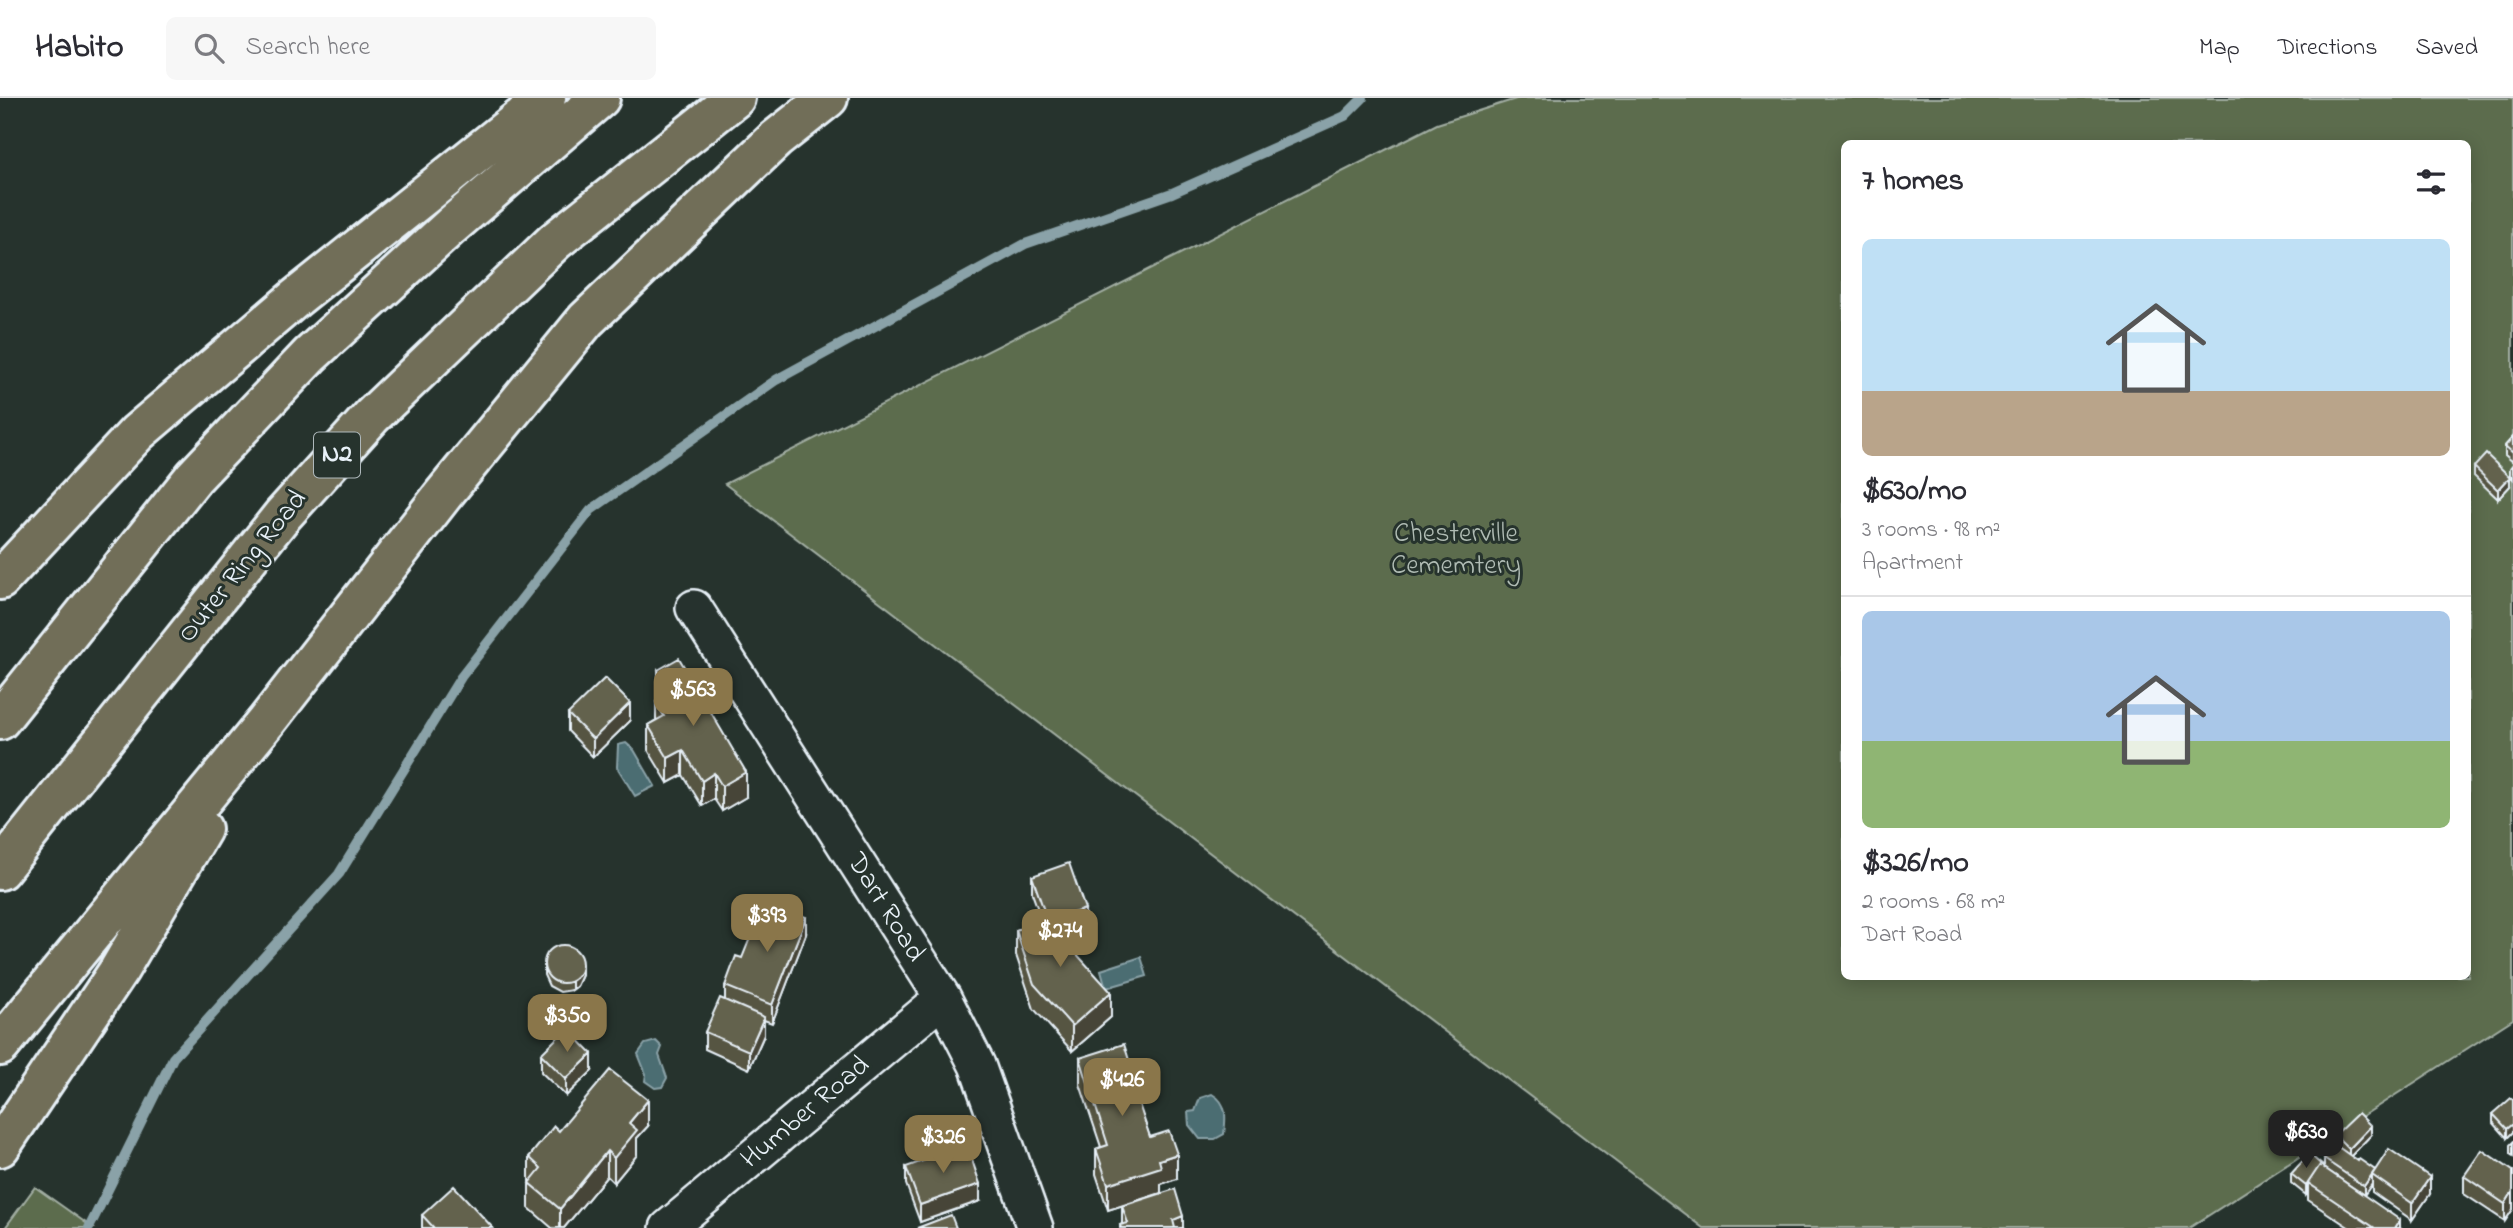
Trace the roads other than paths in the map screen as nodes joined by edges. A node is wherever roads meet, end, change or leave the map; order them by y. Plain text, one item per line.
1 (546, 98) edge
2 (600, 98) edge
3 (735, 98) edge
4 (828, 98) edge
5 (0, 580) edge
6 (694, 608) dead end
7 (0, 720) edge
8 (266, 722) junction
9 (0, 870) edge
10 (943, 998) junction
11 (0, 1046) edge
12 (0, 1147) edge
13 (668, 1228) edge
14 (1035, 1228) edge

1 - 5 highway
2 - 7 highway
3 - 9 highway, Outer Ring Road / N2
4 - 8 highway
6 - 10 street, Dart Road
8 - 11 highway
8 - 12 highway
10 - 13 street, Humber Road
10 - 14 street, Dart Road

